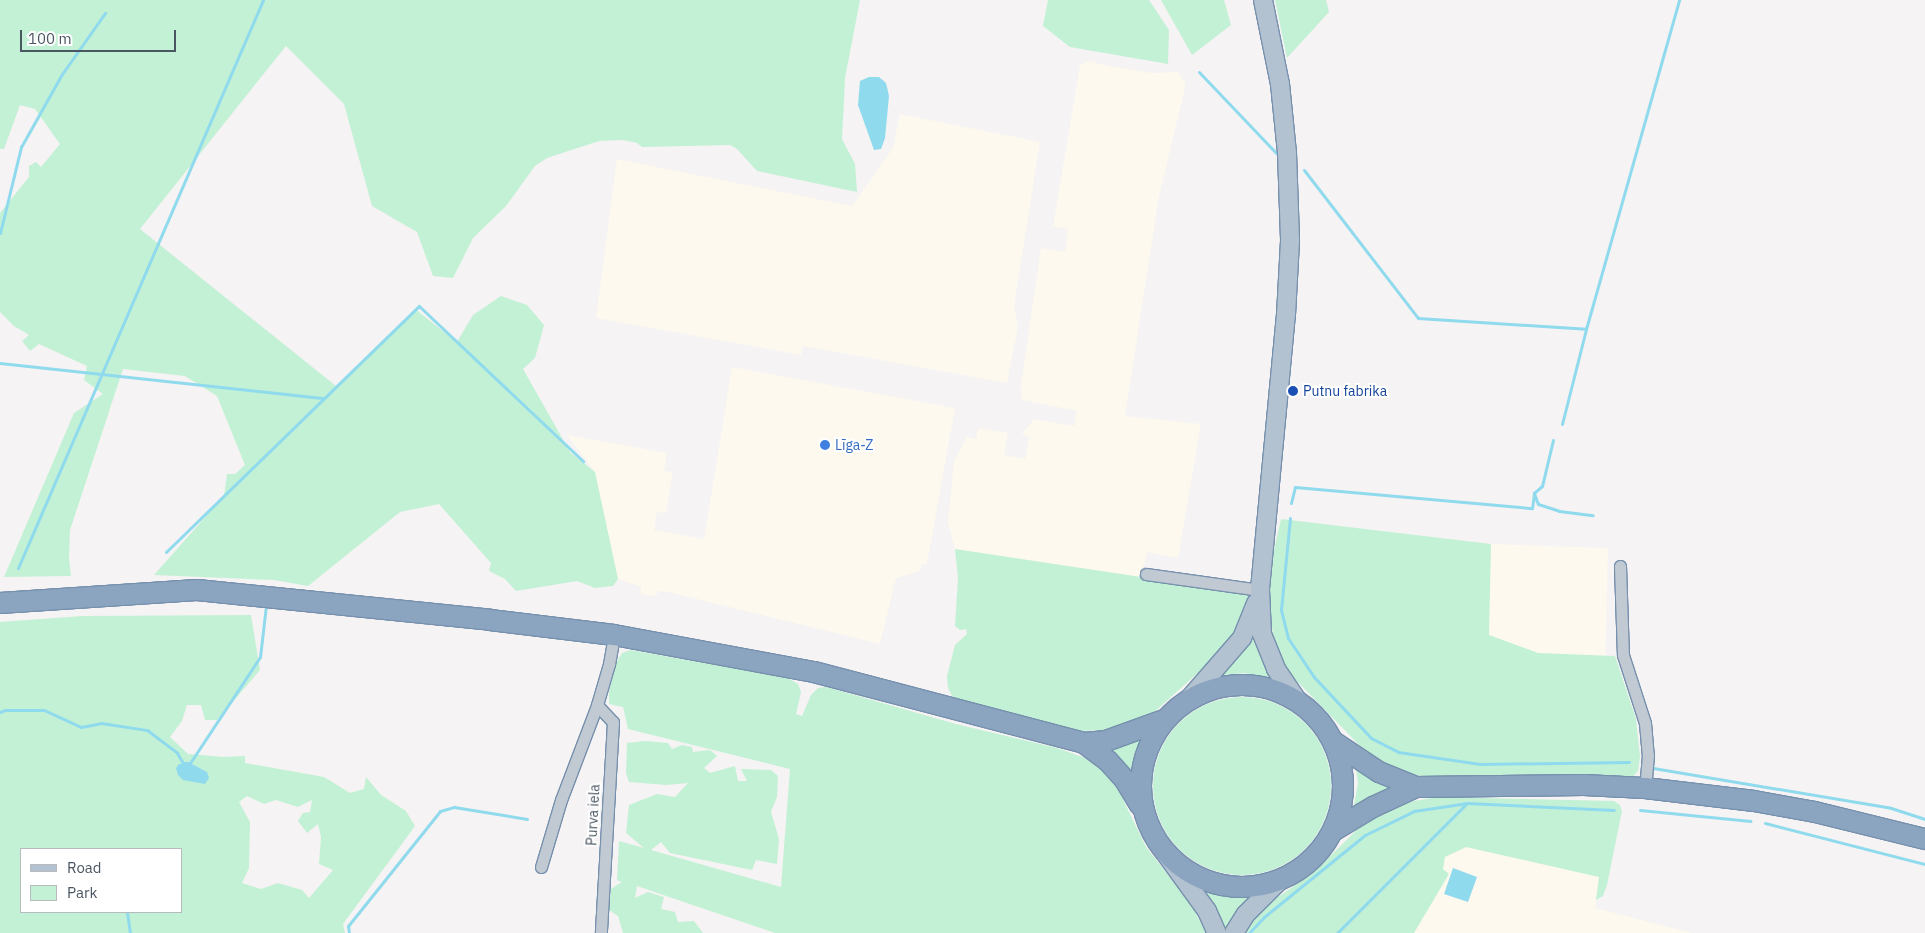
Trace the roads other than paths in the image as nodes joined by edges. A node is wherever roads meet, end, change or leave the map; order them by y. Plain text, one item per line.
1 (1263, 0) edge
2 (1620, 566) dead end
3 (1146, 574) dead end
4 (1260, 590) junction
5 (0, 603) edge
6 (614, 636) junction
7 (1189, 698) junction
8 (1296, 699) junction
9 (597, 705) junction
10 (1164, 720) junction
11 (1084, 742) junction
12 (1334, 742) junction
13 (1416, 787) junction
14 (1645, 788) junction
15 (1142, 808) junction
16 (1333, 831) junction
17 (1925, 839) edge
18 (1160, 846) junction
19 (541, 867) dead end
20 (1280, 880) junction
21 (601, 933) edge
22 (1216, 933) edge
23 (1234, 933) edge

1 - 4 main road
2 - 14 street
3 - 4 street
4 - 7 main road
4 - 8 main road
5 - 6 highway
6 - 9 street, Purva iela
6 - 11 highway
7 - 8 highway
7 - 10 highway
8 - 12 highway
9 - 19 street, Purva iela
9 - 21 street, Purva iela
10 - 11 highway
10 - 15 highway
11 - 15 highway
12 - 13 highway
12 - 16 highway
13 - 14 highway
13 - 16 highway
14 - 17 highway
15 - 18 highway
16 - 20 highway
18 - 20 highway
18 - 22 main road
20 - 23 main road

